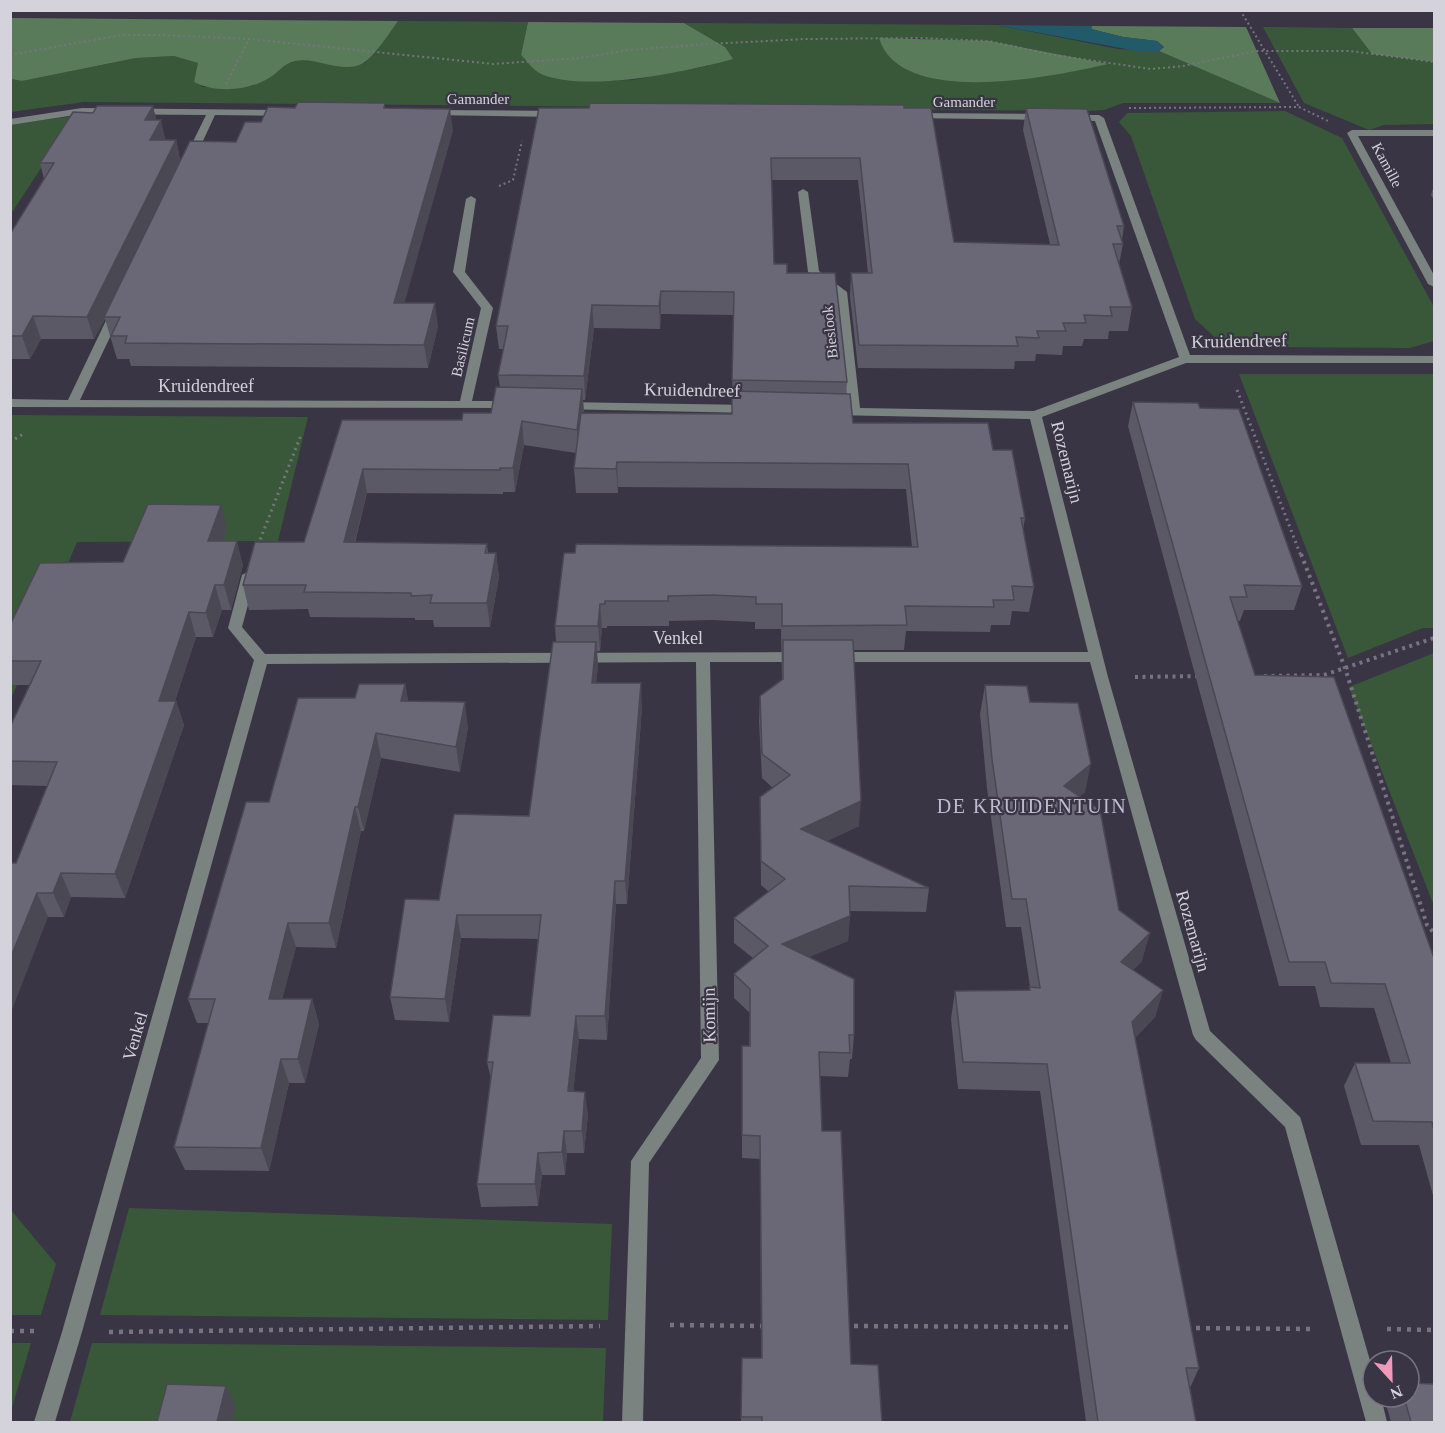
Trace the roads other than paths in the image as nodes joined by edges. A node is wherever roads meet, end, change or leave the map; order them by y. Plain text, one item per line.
1 (212, 112) junction
2 (294, 112) edge
3 (423, 113) edge
4 (576, 114) edge
5 (897, 116) edge
6 (1052, 117) edge
7 (1064, 117) edge
8 (10, 122) edge
9 (1434, 133) edge
10 (187, 164) edge
11 (803, 192) dead end
12 (471, 199) road end
13 (1434, 284) edge
14 (122, 300) edge
15 (1185, 359) junction
16 (1434, 359) edge
17 (10, 403) edge
18 (72, 404) junction
19 (465, 404) junction
20 (524, 405) edge
21 (548, 405) edge
22 (760, 409) edge
23 (819, 410) edge
24 (854, 411) junction
25 (1035, 415) junction
26 (256, 549) edge
27 (1096, 657) junction
28 (703, 658) junction
29 (261, 659) junction
30 (44, 1422) edge
31 (633, 1422) edge
32 (1377, 1422) edge

1 - 2 street
1 - 8 street
1 - 10 street
3 - 4 street, Gamander
5 - 6 street, Gamander
7 - 15 street
9 - 13 street, Kamille
11 - 24 street, Bieslook
12 - 19 street, Basilicum
14 - 18 street
15 - 16 street, Kruidendreef
15 - 25 street, Kruidendreef
17 - 18 street, Kruidendreef
18 - 19 street, Kruidendreef
19 - 20 street, Kruidendreef
21 - 22 street, Kruidendreef
23 - 24 street, Kruidendreef
24 - 25 street, Kruidendreef
25 - 27 street, Rozemarijn
26 - 29 street
27 - 28 street, Venkel
27 - 32 street, Rozemarijn
28 - 29 street, Venkel
28 - 31 street, Komijn
29 - 30 street, Venkel

